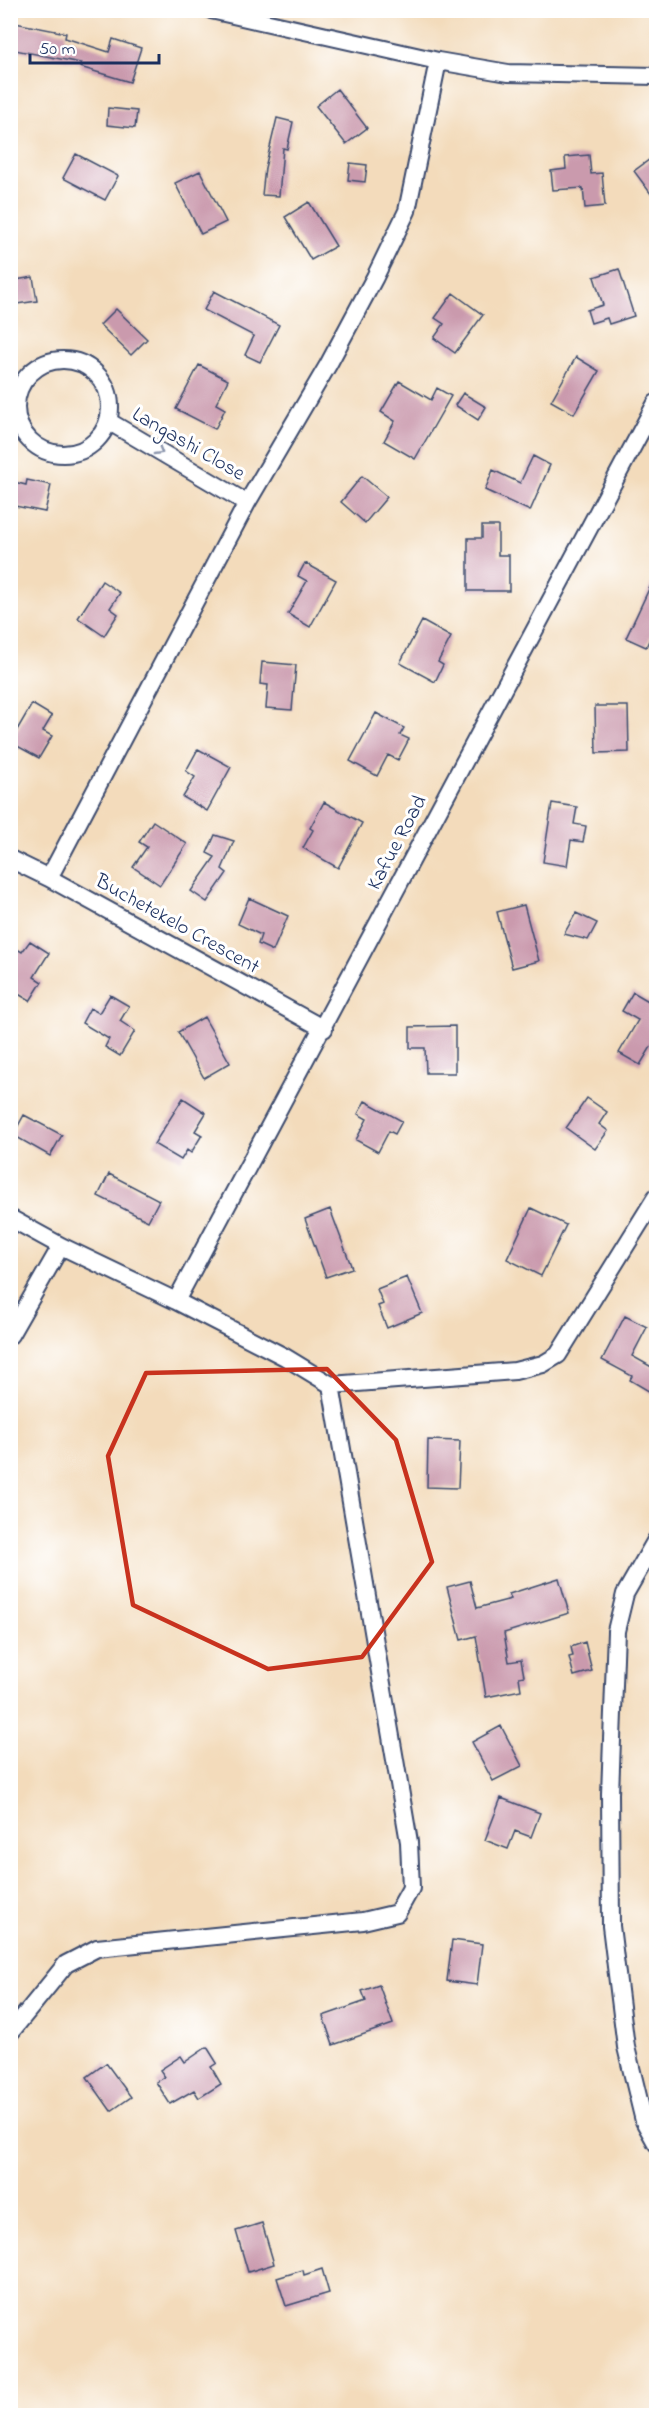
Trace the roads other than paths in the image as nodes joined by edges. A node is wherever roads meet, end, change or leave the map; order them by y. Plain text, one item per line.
1 (210, 10) edge
2 (438, 61) junction
3 (657, 76) edge
4 (657, 403) edge
5 (108, 422) junction
6 (247, 503) junction
7 (10, 859) edge
8 (50, 878) junction
9 (324, 1029) junction
10 (657, 1197) edge
11 (10, 1218) edge
12 (61, 1246) junction
13 (176, 1301) junction
14 (10, 1335) edge
15 (331, 1385) junction
16 (657, 1540) edge
17 (10, 2033) edge
18 (657, 2143) edge

1 - 2 street
2 - 3 street
2 - 6 street
4 - 9 street, Kafue Road
5 - 5 street, Langashi Close
5 -> 6 street, Langashi Close
6 - 8 street
7 - 8 street, Buchetekelo Crescent
8 - 9 street, Buchetekelo Crescent
9 - 13 street, Kafue Road
10 - 15 street
11 - 12 street
12 - 13 street
12 - 14 street
13 - 15 street
15 - 17 street
16 - 18 street

